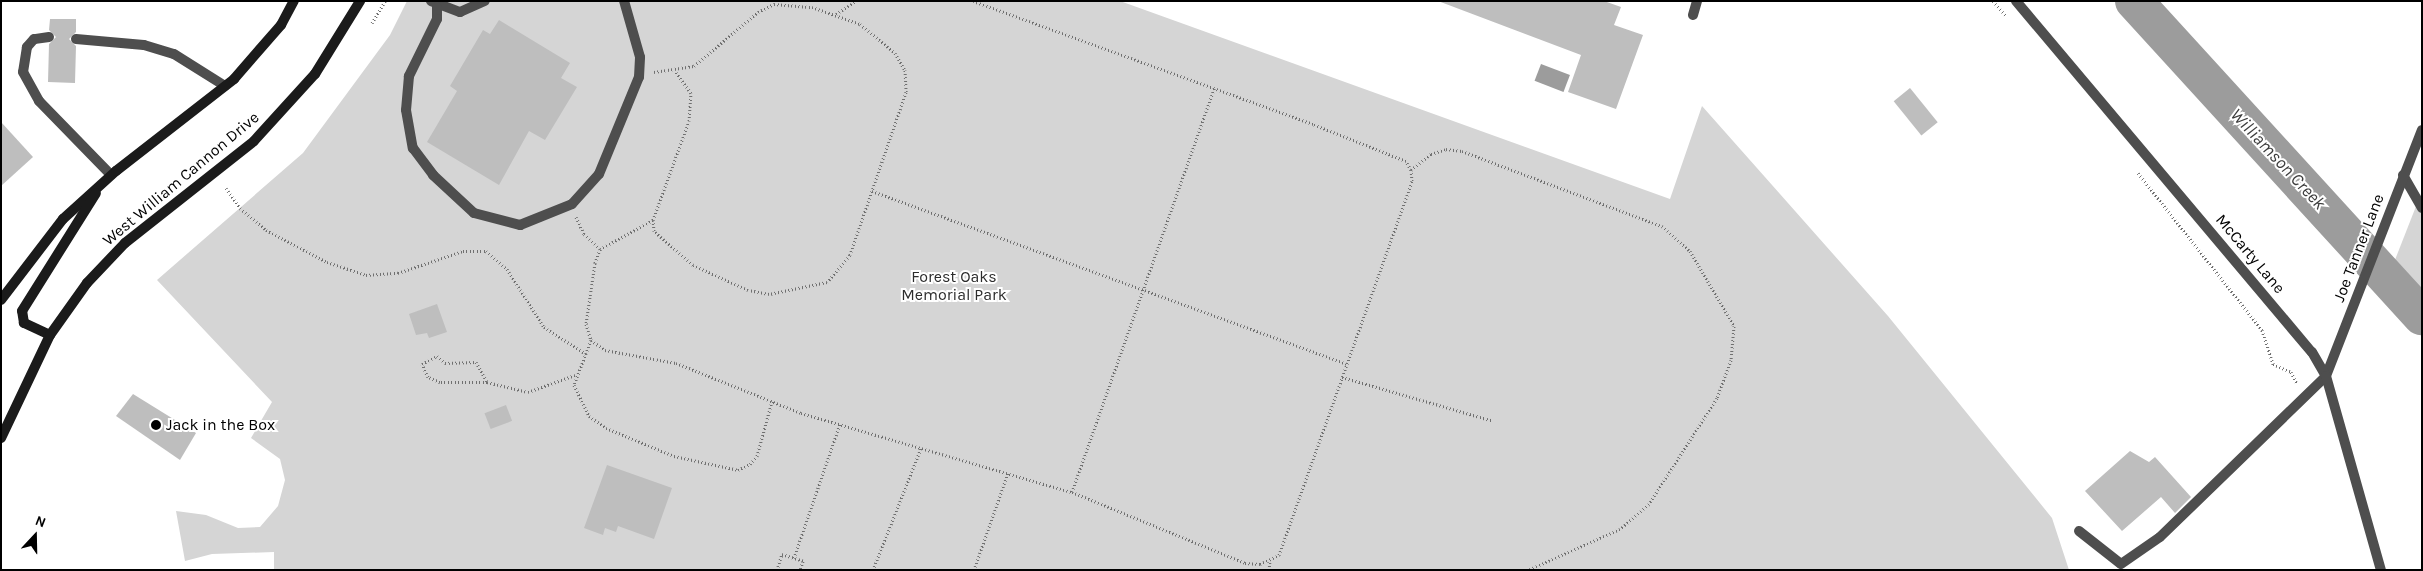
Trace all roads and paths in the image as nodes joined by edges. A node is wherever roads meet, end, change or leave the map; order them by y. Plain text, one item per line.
1 (294, 1) edge
2 (360, 1) edge
3 (385, 1) edge
4 (485, 1) edge
5 (624, 1) edge
6 (856, 1) edge
7 (974, 1) edge
8 (1697, 1) edge
9 (2016, 1) edge
10 (434, 4) edge
11 (836, 14) junction
12 (1693, 16) dead end
13 (372, 23) dead end
14 (49, 37) dead end
15 (76, 39) dead end
16 (225, 86) junction
17 (1215, 86) junction
18 (2422, 130) edge
19 (1411, 170) junction
20 (111, 175) junction
21 (2403, 175) junction
22 (100, 185) junction
23 (226, 188) dead end
24 (872, 191) junction
25 (572, 204) junction
26 (2422, 208) edge
27 (653, 220) junction
28 (600, 250) junction
29 (1143, 290) junction
30 (1, 300) edge
31 (50, 336) junction
32 (591, 340) junction
33 (586, 354) junction
34 (1347, 364) junction
35 (576, 375) junction
36 (2326, 376) junction
37 (1342, 377) junction
38 (488, 382) junction
39 (772, 401) junction
40 (1493, 421) dead end
41 (840, 424) junction
42 (1, 438) edge
43 (920, 448) junction
44 (1008, 473) junction
45 (1072, 492) junction
46 (2079, 531) dead end
47 (794, 558) junction
48 (1270, 561) junction
49 (777, 570) edge
50 (800, 570) edge
51 (873, 570) edge
52 (974, 570) edge
53 (1269, 570) edge
54 (1528, 570) edge
55 (2381, 570) edge

1 - 16 main road
2 - 31 main road, West William Cannon Drive
3 - 13 path
4 - 10 street
5 - 25 street
6 - 11 path
7 - 17 path
8 - 12 street
9 - 36 street, McCarty Lane
10 - 25 street
11 - 24 path
11 - 27 path
14 - 20 street
15 - 16 street
16 - 20 main road
17 - 19 path
17 - 29 path
18 - 21 street, Joe Tanner Lane
19 - 34 path
19 - 54 path
20 - 22 main road
21 - 26 street
21 - 36 street, Joe Tanner Lane
22 - 30 main road
22 - 31 main road
23 - 33 path
24 - 27 path
24 - 29 path
25 - 28 path
27 - 28 path
28 - 32 path
29 - 34 path
29 - 45 path
31 - 42 main road, West William Cannon Drive
32 - 33 path
32 - 39 path
33 - 35 path
34 - 37 path
35 - 38 path
35 - 39 path
36 - 46 street
36 - 55 street, McCarty Lane
37 - 40 path
37 - 48 path
38 - 38 path
39 - 41 path
41 - 43 path
41 - 47 path
43 - 44 path
43 - 51 path
44 - 45 path
44 - 52 path
45 - 48 path
47 - 49 path
47 - 50 path
48 - 53 path

